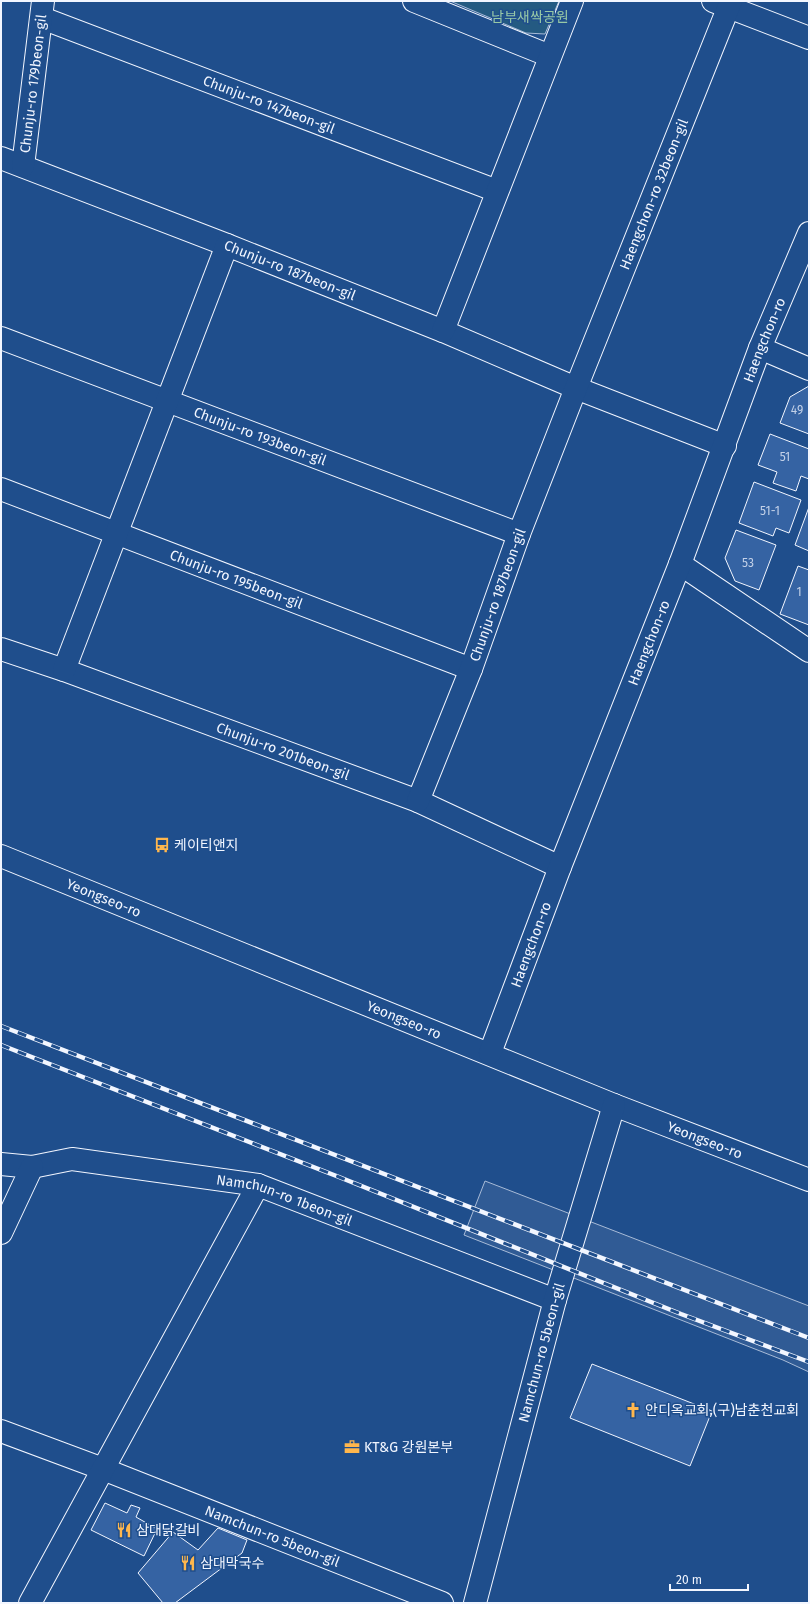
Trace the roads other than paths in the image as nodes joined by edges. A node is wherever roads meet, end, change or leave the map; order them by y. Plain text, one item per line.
1 (414, 1) edge
2 (572, 1) edge
3 (724, 3) edge
4 (42, 9) edge
5 (809, 38) edge
6 (550, 56) junction
7 (1, 158) edge
8 (23, 166) junction
9 (497, 191) junction
10 (809, 233) edge
11 (227, 245) junction
12 (443, 331) junction
13 (1, 338) edge
14 (760, 348) junction
15 (809, 369) edge
16 (576, 388) junction
17 (168, 400) junction
18 (725, 446) junction
19 (1, 489) edge
20 (116, 534) junction
21 (519, 534) junction
22 (680, 564) junction
23 (1, 649) edge
24 (809, 651) edge
25 (471, 669) junction
26 (64, 670) junction
27 (418, 801) junction
28 (1, 856) edge
29 (560, 867) junction
30 (490, 1053) junction
31 (614, 1105) junction
32 (1, 1164) edge
33 (32, 1167) junction
34 (809, 1180) edge
35 (258, 1185) junction
36 (1, 1233) edge
37 (555, 1300) junction
38 (1, 1431) edge
39 (103, 1469) junction
40 (30, 1603) edge
41 (442, 1603) edge
42 (476, 1603) edge

1 - 6 street
2 - 6 street
3 - 5 street
3 - 16 street, Haengchon-ro 32beon-gil
4 - 8 street, Chunju-ro 179beon-gil
4 - 9 street, Chunju-ro 147beon-gil
6 - 9 street
7 - 8 street, Chunju-ro 187beon-gil
8 - 11 street, Chunju-ro 187beon-gil
9 - 12 street
10 - 14 street, Haengchon-ro
11 - 12 street, Chunju-ro 187beon-gil
11 - 17 street
12 - 16 street, Chunju-ro 187beon-gil
13 - 17 street, Chunju-ro 193beon-gil
14 - 15 street
14 - 18 street, Haengchon-ro
16 - 18 street, Chunju-ro 187beon-gil
16 - 21 street, Chunju-ro 187beon-gil
17 - 20 street
17 - 21 street, Chunju-ro 193beon-gil
18 - 22 street, Haengchon-ro
19 - 20 street, Chunju-ro 195beon-gil
20 - 25 street, Chunju-ro 195beon-gil
20 - 26 street
21 - 25 street, Chunju-ro 187beon-gil
22 - 24 street
22 - 29 street, Haengchon-ro
23 - 26 street, Chunju-ro 201beon-gil
25 - 27 street, Chunju-ro 187beon-gil
26 - 27 street, Chunju-ro 201beon-gil
27 - 29 street, Chunju-ro 201beon-gil
28 - 30 street, Yeongseo-ro
29 - 30 street, Haengchon-ro
30 - 31 street, Yeongseo-ro
31 - 34 street, Yeongseo-ro
31 - 37 street, Namchun-ro 5beon-gil
32 - 33 street, Namchun-ro 1beon-gil
33 - 35 street, Namchun-ro 1beon-gil
33 - 36 street
35 - 37 street, Namchun-ro 1beon-gil
35 - 39 street
37 - 42 street, Namchun-ro 5beon-gil
38 - 39 street, Namchun-ro 5beon-gil
39 - 40 street
39 - 41 street, Namchun-ro 5beon-gil

